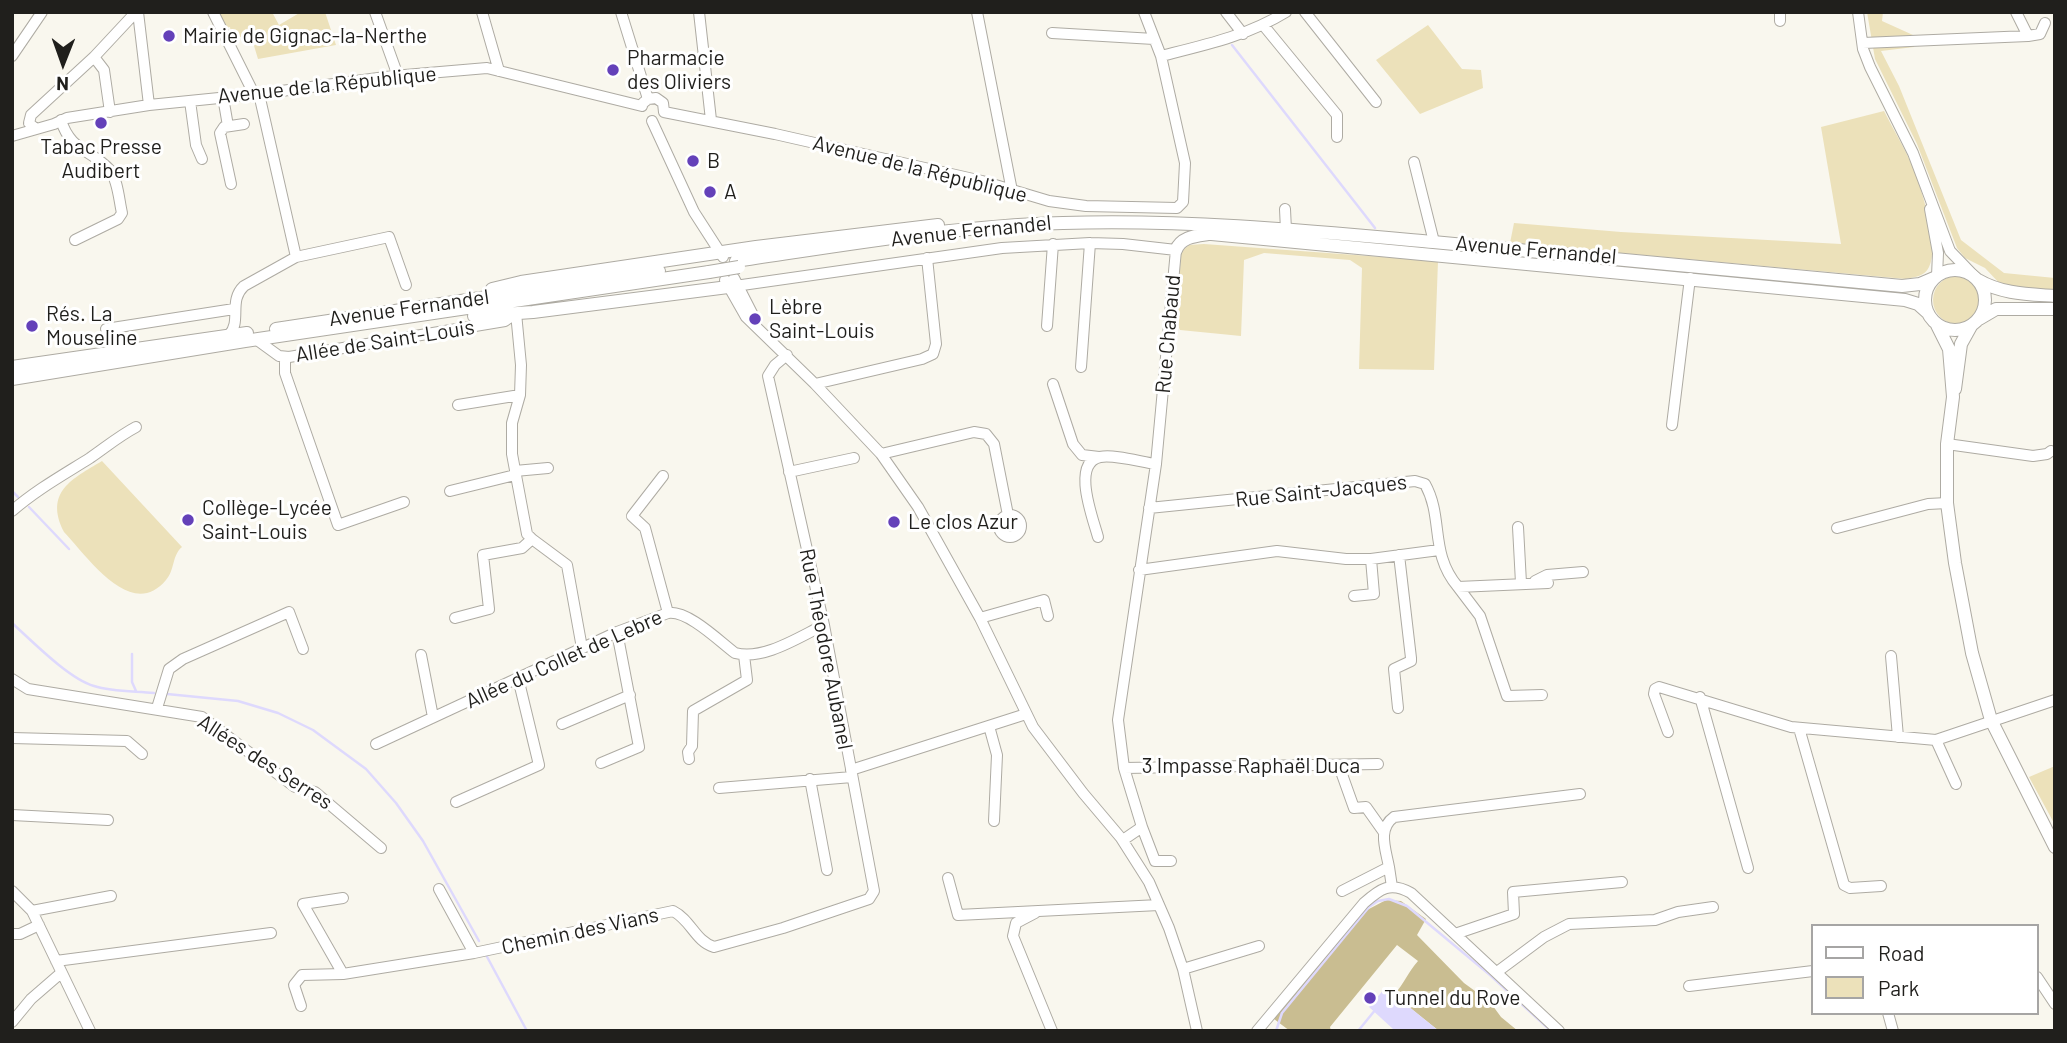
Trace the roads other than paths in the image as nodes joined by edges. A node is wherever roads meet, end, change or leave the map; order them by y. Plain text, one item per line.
1 (43, 12) edge
2 (137, 12) edge
3 (213, 12) edge
4 (375, 12) edge
5 (482, 12) edge
6 (621, 12) edge
7 (699, 12) edge
8 (978, 12) edge
9 (1144, 12) edge
10 (1226, 12) edge
11 (1286, 12) edge
12 (1305, 12) edge
13 (1858, 12) edge
14 (2016, 12) edge
15 (2045, 23) dead end
16 (1264, 26) junction
17 (1052, 33) dead end
18 (1243, 34) junction
19 (2028, 36) junction
20 (1154, 39) junction
21 (1863, 43) junction
22 (1161, 56) junction
23 (12, 57) edge
24 (94, 57) junction
25 (499, 71) junction
26 (398, 76) junction
27 (256, 94) junction
28 (223, 97) junction
29 (190, 101) junction
30 (645, 102) junction
31 (1376, 102) dead end
32 (149, 105) junction
33 (110, 112) junction
34 (664, 112) junction
35 (61, 120) junction
36 (711, 120) junction
37 (652, 121) junction
38 (244, 124) dead end
39 (228, 126) junction
40 (36, 129) junction
41 (17, 134) edge
42 (1337, 137) dead end
43 (202, 159) dead end
44 (1415, 162) dead end
45 (231, 184) dead end
46 (1927, 185) junction
47 (1012, 191) junction
48 (1285, 209) dead end
49 (1286, 230) junction
50 (1212, 233) junction
51 (75, 240) dead end
52 (1434, 242) junction
53 (1090, 243) junction
54 (1053, 244) junction
55 (1176, 250) junction
56 (296, 257) junction
57 (927, 258) junction
58 (724, 268) junction
59 (1936, 277) junction
60 (1690, 278) junction
61 (1977, 279) junction
62 (406, 285) dead end
63 (2055, 296) edge
64 (234, 309) junction
65 (2055, 309) edge
66 (516, 313) junction
67 (1928, 313) junction
68 (1975, 323) junction
69 (375, 324) junction
70 (1937, 325) junction
71 (1047, 326) dead end
72 (106, 329) dead end
73 (229, 335) junction
74 (257, 340) junction
75 (787, 355) junction
76 (285, 357) junction
77 (1081, 367) dead end
78 (12, 368) edge
79 (12, 379) edge
80 (815, 384) junction
81 (1053, 384) dead end
82 (520, 395) junction
83 (1953, 397) junction
84 (458, 405) dead end
85 (1672, 425) dead end
86 (135, 427) dead end
87 (1947, 444) junction
88 (2051, 450) dead end
89 (881, 454) junction
90 (1101, 457) junction
91 (854, 458) dead end
92 (1156, 464) junction
93 (548, 468) dead end
94 (789, 472) junction
95 (515, 473) junction
96 (663, 476) dead end
97 (450, 491) dead end
98 (404, 502) dead end
99 (1947, 503) junction
100 (1149, 508) junction
101 (12, 511) edge
102 (1008, 515) dead end
103 (1518, 527) dead end
104 (1836, 528) dead end
105 (1098, 537) dead end
106 (532, 539) junction
107 (1439, 550) junction
108 (1396, 556) junction
109 (1371, 559) junction
110 (1139, 570) junction
111 (1583, 572) dead end
112 (1525, 583) junction
113 (1548, 583) dead end
114 (1458, 587) junction
115 (1354, 596) dead end
116 (668, 613) junction
117 (1400, 613) dead end
118 (1048, 616) dead end
119 (455, 618) dead end
120 (980, 618) junction
121 (824, 625) junction
122 (617, 632) junction
123 (582, 648) junction
124 (303, 649) dead end
125 (421, 655) dead end
126 (744, 655) junction
127 (1891, 656) dead end
128 (517, 678) junction
129 (12, 679) edge
130 (630, 695) junction
131 (1542, 695) dead end
132 (1700, 697) junction
133 (2055, 700) edge
134 (158, 708) junction
135 (1398, 708) dead end
136 (1026, 714) junction
137 (433, 717) junction
138 (1991, 720) junction
139 (562, 724) dead end
140 (989, 726) junction
141 (1799, 728) junction
142 (1668, 732) dead end
143 (1898, 737) junction
144 (12, 738) edge
145 (1936, 740) junction
146 (376, 744) dead end
147 (142, 754) dead end
148 (689, 759) dead end
149 (601, 763) dead end
150 (1378, 764) dead end
151 (1339, 765) junction
152 (1124, 768) junction
153 (851, 773) junction
154 (810, 779) junction
155 (1956, 784) dead end
156 (719, 788) dead end
157 (1580, 794) dead end
158 (456, 802) dead end
159 (12, 815) edge
160 (108, 820) dead end
161 (994, 821) dead end
162 (1142, 827) junction
163 (1383, 831) junction
164 (1123, 840) junction
165 (2055, 847) edge
166 (381, 848) dead end
167 (1171, 861) dead end
168 (1389, 867) junction
169 (1748, 868) dead end
170 (827, 870) dead end
171 (948, 878) dead end
172 (1622, 882) dead end
173 (1881, 886) dead end
174 (1392, 887) junction
175 (439, 888) dead end
176 (12, 891) edge
177 (1342, 891) dead end
178 (111, 896) dead end
179 (343, 898) dead end
180 (1159, 905) junction
181 (1713, 907) dead end
182 (32, 911) junction
183 (1037, 911) junction
184 (40, 927) junction
185 (271, 933) dead end
186 (12, 934) edge
187 (1455, 934) junction
188 (1259, 946) dead end
189 (474, 953) junction
190 (56, 961) junction
191 (1183, 969) junction
192 (1812, 971) edge
193 (1497, 972) junction
194 (61, 974) junction
195 (343, 974) junction
196 (2039, 980) edge
197 (1689, 986) dead end
198 (2055, 1004) edge
199 (301, 1006) dead end
200 (12, 1022) edge
201 (1260, 1030) edge
202 (90, 1031) edge
203 (1052, 1031) edge
204 (1197, 1031) edge
205 (1559, 1031) edge

1 - 23 street
2 - 24 street
2 - 32 street
3 - 27 street
4 - 26 street
5 - 25 street
6 - 30 street
7 - 36 street
8 - 47 street
9 - 20 street
10 - 18 street
11 - 16 street
12 - 31 street
13 - 21 street
14 - 19 street
15 - 19 street
16 - 18 street
16 - 42 street
17 - 20 street
18 - 22 street
19 - 21 street
20 - 22 street
21 - 46 street
22 - 47 street, Avenue de la République
24 - 33 street
24 - 40 street
25 - 26 street, Avenue de la République
25 - 30 street, Avenue de la République
26 - 27 street, Avenue de la République
27 - 28 street, Avenue de la République
27 - 56 street
28 - 29 street, Avenue de la République
28 - 39 street
29 - 32 street, Avenue de la République
29 - 43 street
30 - 34 street
30 - 37 street
32 - 33 street, Avenue de la République
33 - 35 street, Avenue de la République
34 - 36 street, Avenue de la République
34 - 37 street
35 - 40 street, Avenue de la République
35 - 51 street
36 - 47 street, Avenue de la République
37 - 58 street
38 - 39 street
39 - 45 street
40 - 41 street, Avenue de la République
44 - 52 street
46 - 59 street
46 - 61 street
48 - 49 street
49 - 52 main road, Avenue Fernandel
49 - 58 main road, Avenue Fernandel
50 - 55 main road
50 - 58 main road, Avenue Fernandel
50 - 60 main road, Avenue Fernandel
52 - 59 main road, Avenue Fernandel
53 - 54 street, Rue Chabaud
53 - 55 street, Rue Chabaud
53 - 77 street
54 - 57 street, Rue Chabaud
54 - 71 street
55 - 92 street, Rue Chabaud
56 - 62 street
56 - 64 street
57 - 58 street, Rue Chabaud
57 - 80 street
58 - 66 main road
58 - 69 main road, Avenue Fernandel
58 - 73 main road, Avenue Fernandel
58 - 75 street
59 - 61 main road
59 - 67 main road
60 - 67 main road, Avenue Fernandel
60 - 85 street
61 - 63 main road
61 - 68 main road
64 - 72 street
64 - 73 street
65 - 68 main road
66 - 69 main road
66 - 76 street, Allée de Saint-Louis
66 - 82 street
67 - 70 main road
68 - 70 main road
68 - 83 main road
69 - 74 main road, Avenue Fernandel
70 - 83 main road
73 - 78 main road, Avenue Fernandel
74 - 76 street, Allée de Saint-Louis
74 - 79 main road, Avenue Fernandel
75 - 80 street
75 - 94 street, Rue Théodore Aubanel
76 - 98 street
80 - 89 street
81 - 90 street
82 - 84 street
82 - 95 street
83 - 87 main road
86 - 101 street
87 - 88 street
87 - 99 main road
89 - 102 street
89 - 120 street
90 - 92 street
90 - 105 street
91 - 94 street
92 - 100 street, Rue Chabaud
93 - 95 street
94 - 121 street, Rue Théodore Aubanel
95 - 97 street
95 - 106 street
96 - 116 street
99 - 104 street
99 - 138 main road
100 - 107 street, Rue Saint-Jacques
100 - 110 street, Rue Chabaud
103 - 112 street
106 - 119 street
106 - 123 street
107 - 108 street
107 - 114 street, Rue Saint-Jacques
108 - 109 street
108 - 117 street
108 - 135 street
109 - 110 street
109 - 115 street
110 - 152 street, Rue Chabaud
111 - 112 street
112 - 113 street
112 - 114 street
114 - 131 street, Rue Saint-Jacques
116 - 122 street, Allée du Collet de Lebre
116 - 126 street, Allée du Collet de Lebre
118 - 120 street
120 - 136 street
121 - 126 street
121 - 153 street, Rue Théodore Aubanel
122 - 123 street, Allée du Collet de Lebre
122 - 130 street
123 - 128 street, Allée du Collet de Lebre
124 - 134 street
125 - 137 street
126 - 148 street
127 - 143 street
128 - 137 street, Allée du Collet de Lebre
128 - 158 street
129 - 134 street, Allées des Serres
130 - 139 street
130 - 149 street
132 - 141 street
132 - 142 street
132 - 169 street
133 - 138 street
134 - 166 street, Allées des Serres
136 - 140 street, Rue Théodore Aubanel
136 - 164 street
137 - 146 street, Allée du Collet de Lebre
138 - 145 street
138 - 165 main road
140 - 153 street, Rue Théodore Aubanel
140 - 161 street
141 - 143 street
141 - 173 street
143 - 145 street
144 - 147 street
145 - 155 street
150 - 151 street, 3 Impasse Raphaël Duca
151 - 152 street, 3 Impasse Raphaël Duca
151 - 163 street
152 - 162 street, Rue Chabaud
153 - 154 street
153 - 189 street, Chemin des Vians
154 - 156 street
154 - 170 street
157 - 163 street
159 - 160 street
162 - 164 street
162 - 167 street, Rue Chabaud
163 - 168 street
164 - 180 street
168 - 174 street
168 - 177 street
171 - 183 street
172 - 187 street
174 - 187 street
174 - 201 street
175 - 189 street
176 - 182 street
178 - 182 street
179 - 195 street
180 - 183 street
180 - 191 street
181 - 193 street
182 - 184 street
183 - 203 street
184 - 186 street
184 - 190 street
185 - 190 street
187 - 193 street
188 - 191 street
189 - 195 street, Chemin des Vians
190 - 194 street
191 - 204 street
192 - 197 street
193 - 205 street
194 - 200 street
194 - 202 street
195 - 199 street, Chemin des Vians
196 - 198 street

